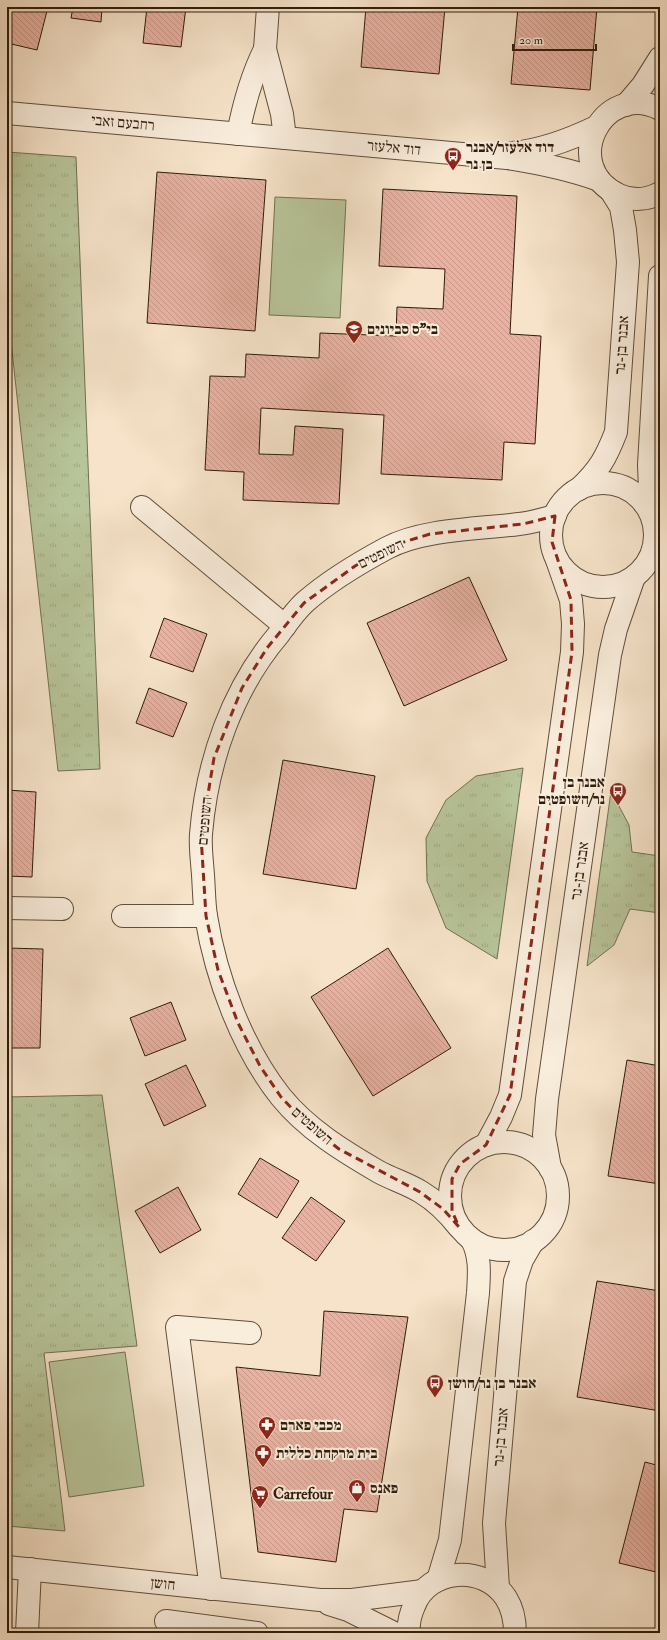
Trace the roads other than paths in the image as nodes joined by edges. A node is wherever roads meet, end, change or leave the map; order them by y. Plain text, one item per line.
1 (268, 7) edge
2 (265, 49) junction
3 (660, 58) edge
4 (626, 105) junction
5 (660, 109) edge
6 (7, 113) edge
7 (596, 127) junction
8 (238, 134) junction
9 (284, 138) junction
10 (309, 141) joint
11 (480, 156) junction
12 (605, 186) junction
13 (660, 193) edge
14 (660, 276) edge
15 (579, 489) junction
16 (142, 507) dead end
17 (651, 513) junction
18 (555, 516) junction
19 (557, 560) junction
20 (634, 577) junction
21 (285, 626) junction
22 (7, 908) edge
23 (62, 909) dead end
24 (123, 916) dead end
25 (206, 916) junction
26 (486, 1145) junction
27 (550, 1168) junction
28 (466, 1233) junction
29 (533, 1242) junction
30 (250, 1333) dead end
31 (7, 1567) edge
32 (30, 1569) junction
33 (430, 1586) junction
34 (498, 1588) junction
35 (211, 1589) junction
36 (320, 1600) junction
37 (166, 1621) dead end
38 (27, 1633) edge
39 (256, 1633) edge
40 (394, 1633) edge
41 (409, 1633) edge
42 (515, 1633) edge

1 - 2 street
2 - 8 street
2 - 9 street
3 - 4 street
4 - 5 street
4 - 7 street
6 - 8 street, רחבעם זאבי
7 - 11 street, דוד אלעזר
7 - 12 street, אבנר בן-נר
8 - 9 street, רחבעם זאבי
9 - 10 street, רחבעם זאבי
10 - 11 street, דוד אלעזר
11 - 12 street, דוד אלעזר
12 - 13 street, דוד אלעזר
12 - 15 street, אבנר בן-נר
14 - 17 street
15 - 17 street
15 - 18 street
16 - 21 street
17 - 20 street
18 - 19 street
18 - 21 street, השופטים
19 - 20 street
19 - 26 street
20 - 27 street, אבנר בן-נר
21 - 25 street, השופטים
22 - 23 street
24 - 25 street
25 - 28 street, השופטים
26 - 27 street
26 - 28 street
27 - 29 street
28 - 29 street
28 - 33 street
29 - 34 street, אבנר בן-נר
30 - 35 street
31 - 32 street, חושן
32 - 35 street, חושן
32 - 38 street
33 - 34 street, חושן
33 - 36 street, חושן
33 - 41 street
34 - 42 street
35 - 36 street, חושן
36 - 40 street, חושן
37 - 39 street

